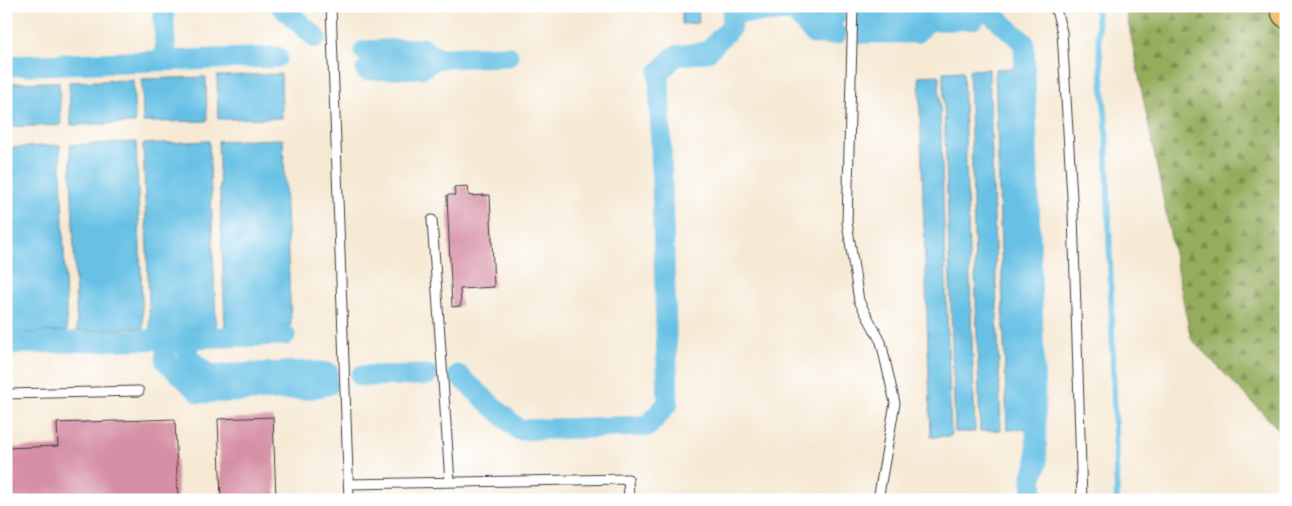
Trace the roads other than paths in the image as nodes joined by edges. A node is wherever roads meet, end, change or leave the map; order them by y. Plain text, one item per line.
1 (331, 6) edge
2 (853, 6) edge
3 (1056, 6) edge
4 (1283, 6) edge
5 (1286, 13) edge
6 (432, 220) dead end
7 (139, 391) dead end
8 (6, 394) edge
9 (450, 482) junction
10 (348, 484) junction
11 (349, 500) edge
12 (629, 500) edge
13 (878, 500) edge
14 (1082, 500) edge

1 - 10 lane
2 - 13 lane
3 - 14 lane
4 - 5 highway
6 - 9 lane
7 - 8 lane
9 - 10 lane
9 - 12 lane
10 - 11 lane

